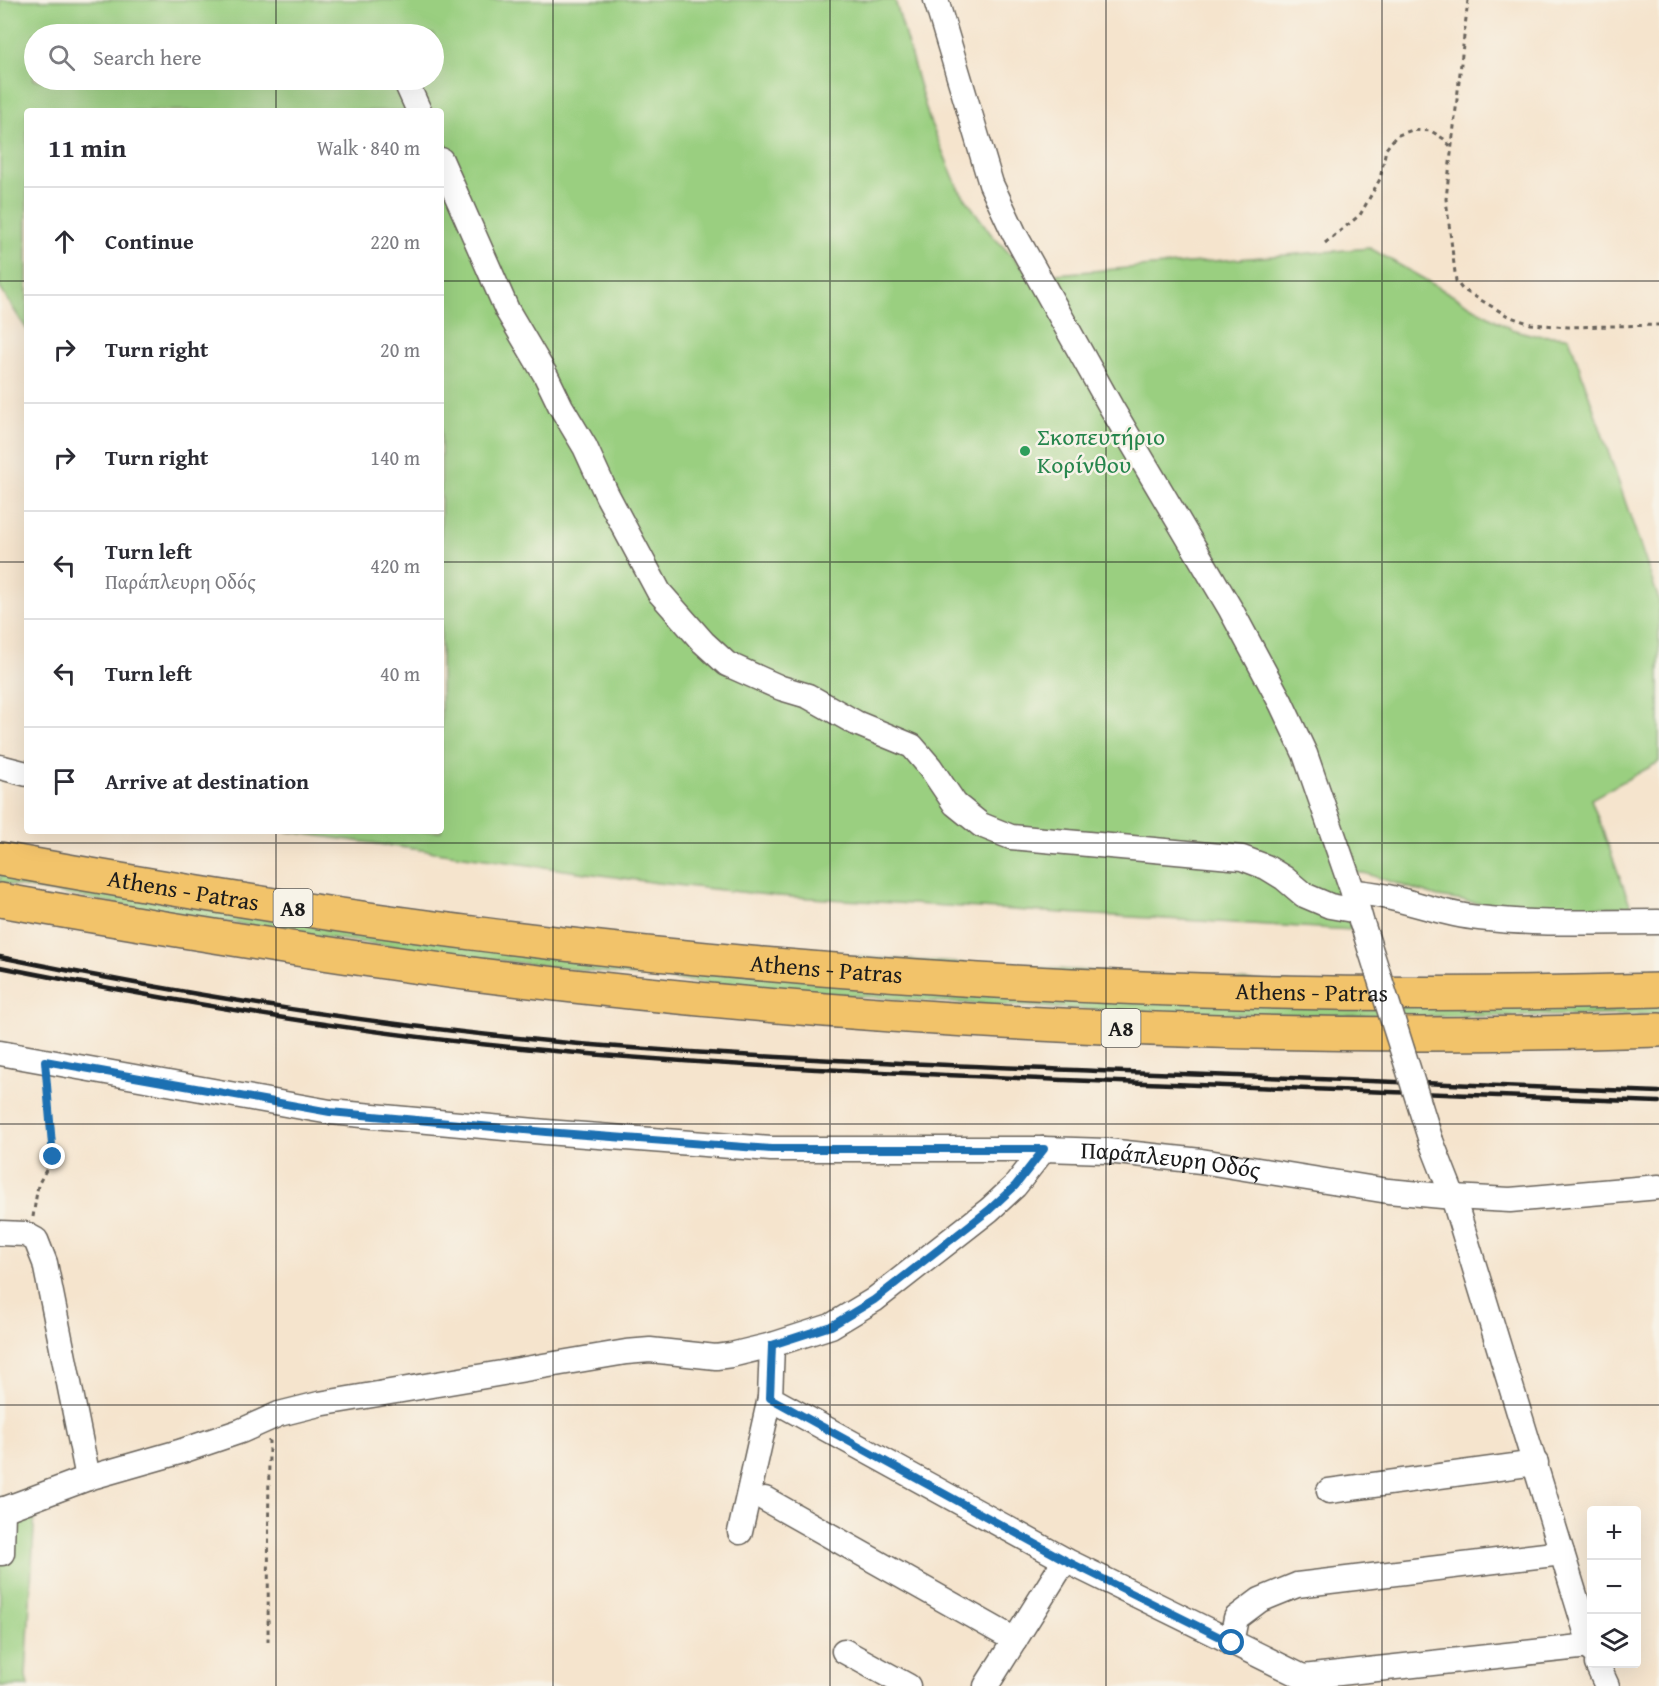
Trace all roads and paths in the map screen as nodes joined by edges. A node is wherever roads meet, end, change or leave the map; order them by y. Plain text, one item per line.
1 (936, 0) edge
2 (1468, 0) edge
3 (410, 90) edge
4 (418, 108) edge
5 (1452, 148) junction
6 (444, 167) edge
7 (1325, 243) dead end
8 (1659, 325) edge
9 (0, 767) edge
10 (24, 773) edge
11 (0, 859) edge
12 (0, 900) edge
13 (1358, 910) junction
14 (1659, 922) edge
15 (1659, 990) edge
16 (1659, 1030) edge
17 (0, 1053) edge
18 (45, 1061) junction
19 (1044, 1149) junction
20 (1659, 1187) edge
21 (1453, 1197) junction
22 (0, 1233) edge
23 (32, 1238) junction
24 (772, 1345) junction
25 (770, 1398) junction
26 (279, 1414) junction
27 (1536, 1463) junction
28 (88, 1478) junction
29 (1329, 1491) dead end
30 (765, 1499) dead end
31 (2, 1510) edge
32 (740, 1532) dead end
33 (0, 1553) edge
34 (1562, 1553) junction
35 (1065, 1560) junction
36 (1587, 1634) edge
37 (1015, 1640) junction
38 (268, 1642) dead end
39 (1232, 1643) junction
40 (844, 1651) dead end
41 (1587, 1655) edge
42 (1599, 1668) edge
43 (1306, 1682) edge
44 (908, 1686) edge
45 (986, 1686) edge
46 (1607, 1686) edge

1 - 13 street
2 - 5 path
3 - 4 street
5 - 7 path
5 - 8 path
6 - 13 street
9 - 10 street
11 - 15 highway, Athens - Patras / Α8
12 - 16 highway, Athens - Patras / Α8
13 - 14 street
13 - 21 street, bridge
17 - 18 street, Παράπλευρη Οδός
18 - 19 street, Παράπλευρη Οδός
18 - 23 path
19 - 21 street, Παράπλευρη Οδός
19 - 24 street
20 - 21 street, Παράπλευρη Οδός
21 - 27 street
22 - 23 street
23 - 28 street
24 - 25 street
24 - 26 street
25 - 32 street
25 - 35 street
26 - 28 street
26 - 38 path
27 - 29 street
27 - 34 street
28 - 31 street
30 - 37 street
31 - 33 street
34 - 36 street
34 - 39 street
35 - 37 street
35 - 39 street
37 - 45 street
39 - 43 street
40 - 44 street
41 - 43 street
42 - 46 street

